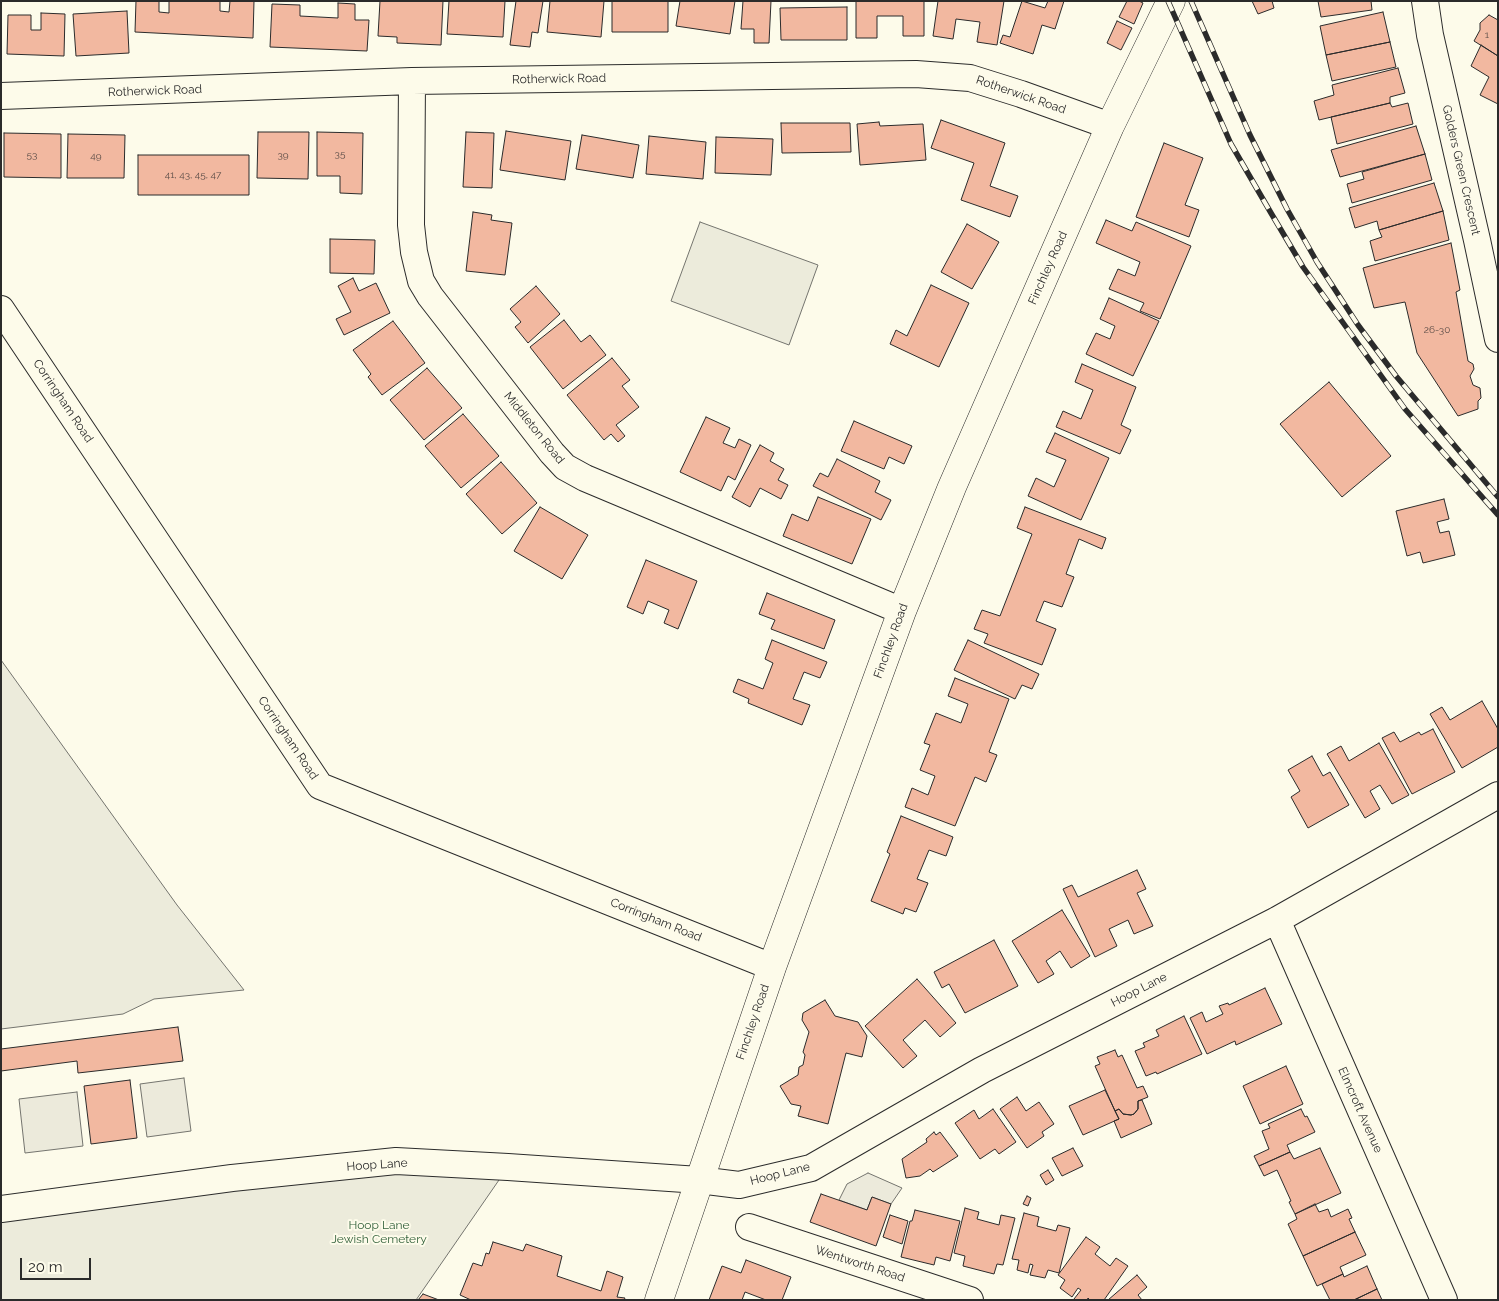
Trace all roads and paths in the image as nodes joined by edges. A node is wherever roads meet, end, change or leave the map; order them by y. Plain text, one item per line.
1 (1171, 1) edge
2 (1425, 1) edge
3 (412, 82) junction
4 (1, 96) edge
5 (1110, 126) junction
6 (1, 309) edge
7 (1498, 339) edge
8 (902, 611) junction
9 (1498, 795) edge
10 (1277, 920) junction
11 (772, 967) junction
12 (699, 1180) junction
13 (1, 1209) edge
14 (749, 1227) dead end
15 (659, 1300) edge
16 (970, 1300) edge
17 (1444, 1300) edge

1 - 5 main road, Finchley Road
2 - 7 street, Golders Green Crescent
3 - 4 street, Rotherwick Road
3 - 5 street, Rotherwick Road
3 - 8 street, Middleton Road
5 - 8 main road, Finchley Road
6 - 11 street, Corringham Road
8 - 11 main road, Finchley Road
9 - 10 street, Hoop Lane
10 - 12 street, Hoop Lane
10 - 17 street, Elmcroft Avenue
11 - 12 main road, Finchley Road
12 - 13 street, Hoop Lane
12 - 15 main road, Finchley Road
14 - 16 street, Wentworth Road

